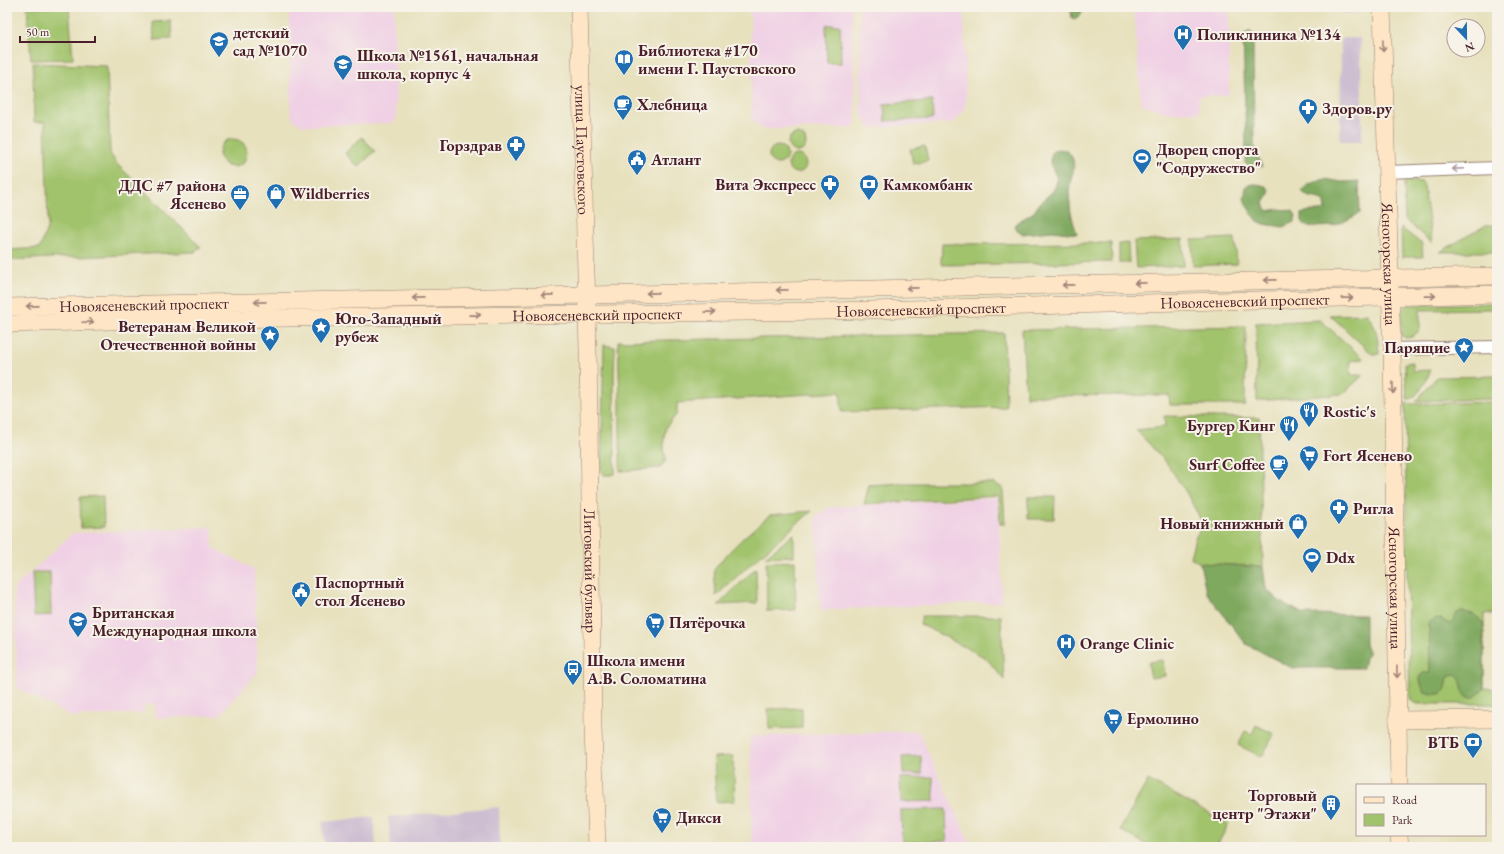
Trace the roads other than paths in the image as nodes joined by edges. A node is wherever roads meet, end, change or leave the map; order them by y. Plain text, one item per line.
1 (580, 7) edge
2 (1382, 7) edge
3 (1497, 168) edge
4 (1386, 172) junction
5 (1497, 276) edge
6 (1390, 278) junction
7 (586, 294) junction
8 (1497, 294) edge
9 (1391, 297) junction
10 (346, 300) junction
11 (281, 301) junction
12 (7, 307) edge
13 (587, 314) junction
14 (345, 317) junction
15 (281, 318) junction
16 (7, 324) edge
17 (1497, 347) edge
18 (1392, 349) junction
19 (1497, 719) edge
20 (1398, 720) junction
21 (1399, 784) edge
22 (1399, 836) edge
23 (597, 847) edge
24 (1400, 847) edge

1 - 7 main road, улица Паустовского
2 -> 4 main road, Ясногорская улица
3 -> 4 street
4 - 6 main road, Ясногорская улица
5 - 6 main road, Новоясеневский проспект
6 -> 7 main road, Новоясеневский проспект
6 - 9 main road, Ясногорская улица
7 -> 10 main road, Новоясеневский проспект
7 - 13 main road, Литовский бульвар
9 -> 8 main road, Новоясеневский проспект
13 -> 9 main road, Новоясеневский проспект
9 - 18 main road, Ясногорская улица
10 - 11 main road, Новоясеневский проспект
10 - 14 street
11 -> 12 main road, Новоясеневский проспект
11 - 15 street
14 -> 13 main road, Новоясеневский проспект
13 - 23 main road, Литовский бульвар
14 - 15 main road, Новоясеневский проспект
16 -> 15 main road, Новоясеневский проспект
17 - 18 street
18 -> 20 main road, Ясногорская улица
19 - 20 main road
20 - 21 main road, Ясногорская улица
22 - 24 main road

